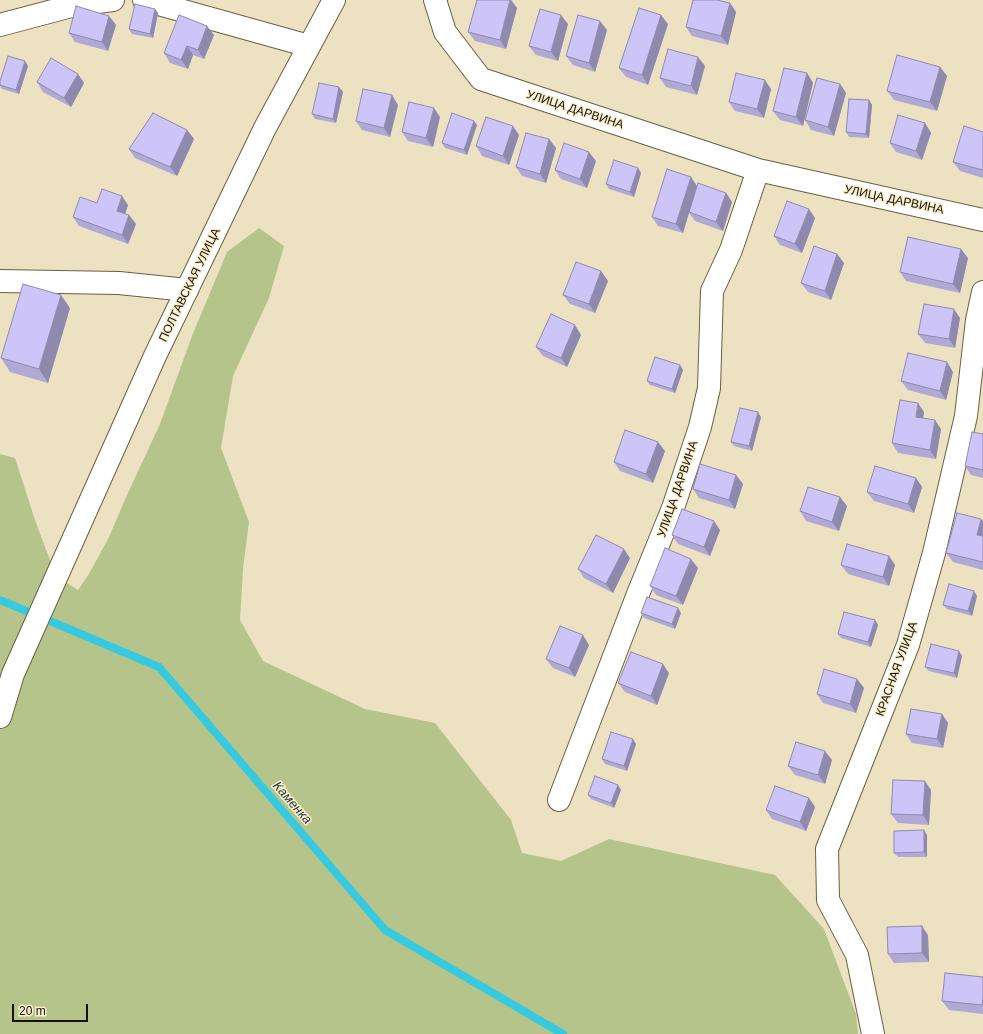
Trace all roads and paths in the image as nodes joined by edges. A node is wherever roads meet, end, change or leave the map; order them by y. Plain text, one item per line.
1 (113, 0) edge
2 (144, 0) edge
3 (334, 0) edge
4 (435, 0) edge
5 (0, 25) edge
6 (309, 46) junction
7 (758, 170) junction
8 (983, 220) edge
9 (0, 281) edge
10 (188, 290) junction
11 (983, 292) edge
12 (0, 717) edge
13 (559, 800) dead end
14 (873, 1034) edge

1 - 5 street
2 - 6 street
3 - 6 street, ПОЛТАВСКАЯ УЛИЦА
4 - 7 street, УЛИЦА ДАРВИНА
6 - 10 street, ПОЛТАВСКАЯ УЛИЦА
7 - 8 street, УЛИЦА ДАРВИНА
7 - 13 street, УЛИЦА ДАРВИНА
9 - 10 street
10 - 12 street, ПОЛТАВСКАЯ УЛИЦА
11 - 14 street, КРАСНАЯ УЛИЦА

